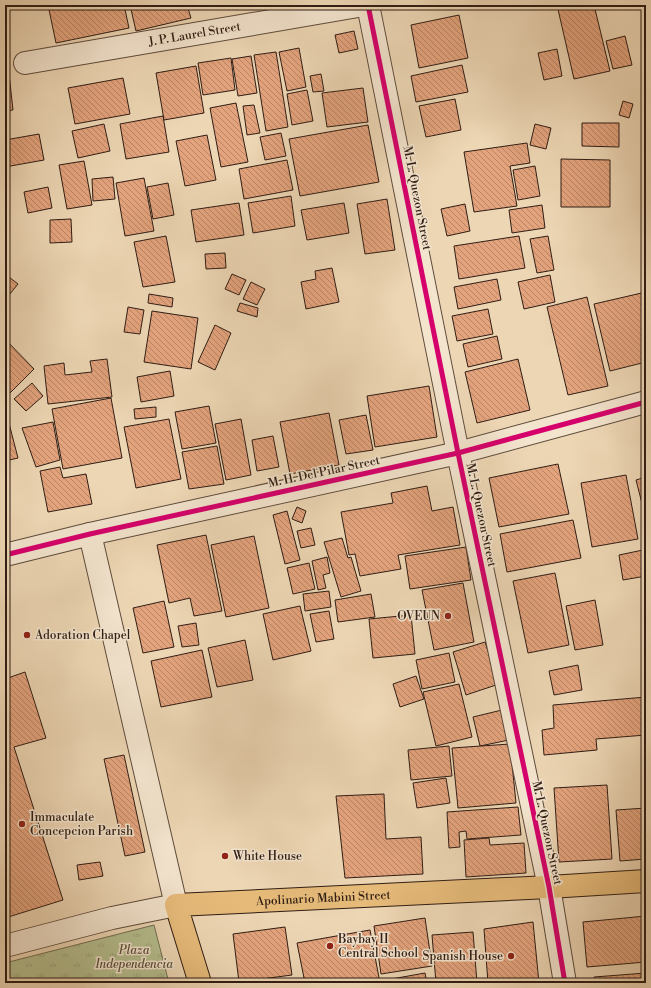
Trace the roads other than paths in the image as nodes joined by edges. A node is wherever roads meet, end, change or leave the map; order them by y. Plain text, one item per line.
1 (364, 5) edge
2 (368, 5) edge
3 (25, 63) dead end
4 (646, 402) edge
5 (458, 453) junction
6 (90, 534) junction
7 (5, 555) edge
8 (646, 881) edge
9 (549, 888) junction
10 (176, 905) junction
11 (5, 946) edge
12 (200, 983) edge
13 (564, 983) edge

1 - 3 street, J. P. Laurel Street
2 - 5 street, M. L. Quezon Street
4 - 5 street, M. H. Del Pilar Street
5 - 6 street, M. H. Del Pilar Street
5 - 9 street, M. L. Quezon Street
6 - 7 street, M. H. Del Pilar Street
6 - 10 street
8 - 9 main road, Apolinario Mabini Street
9 - 10 main road, Apolinario Mabini Street
9 - 13 street, M. L. Quezon Street
10 - 11 street, Apolinario Mabini Street
10 - 12 main road

